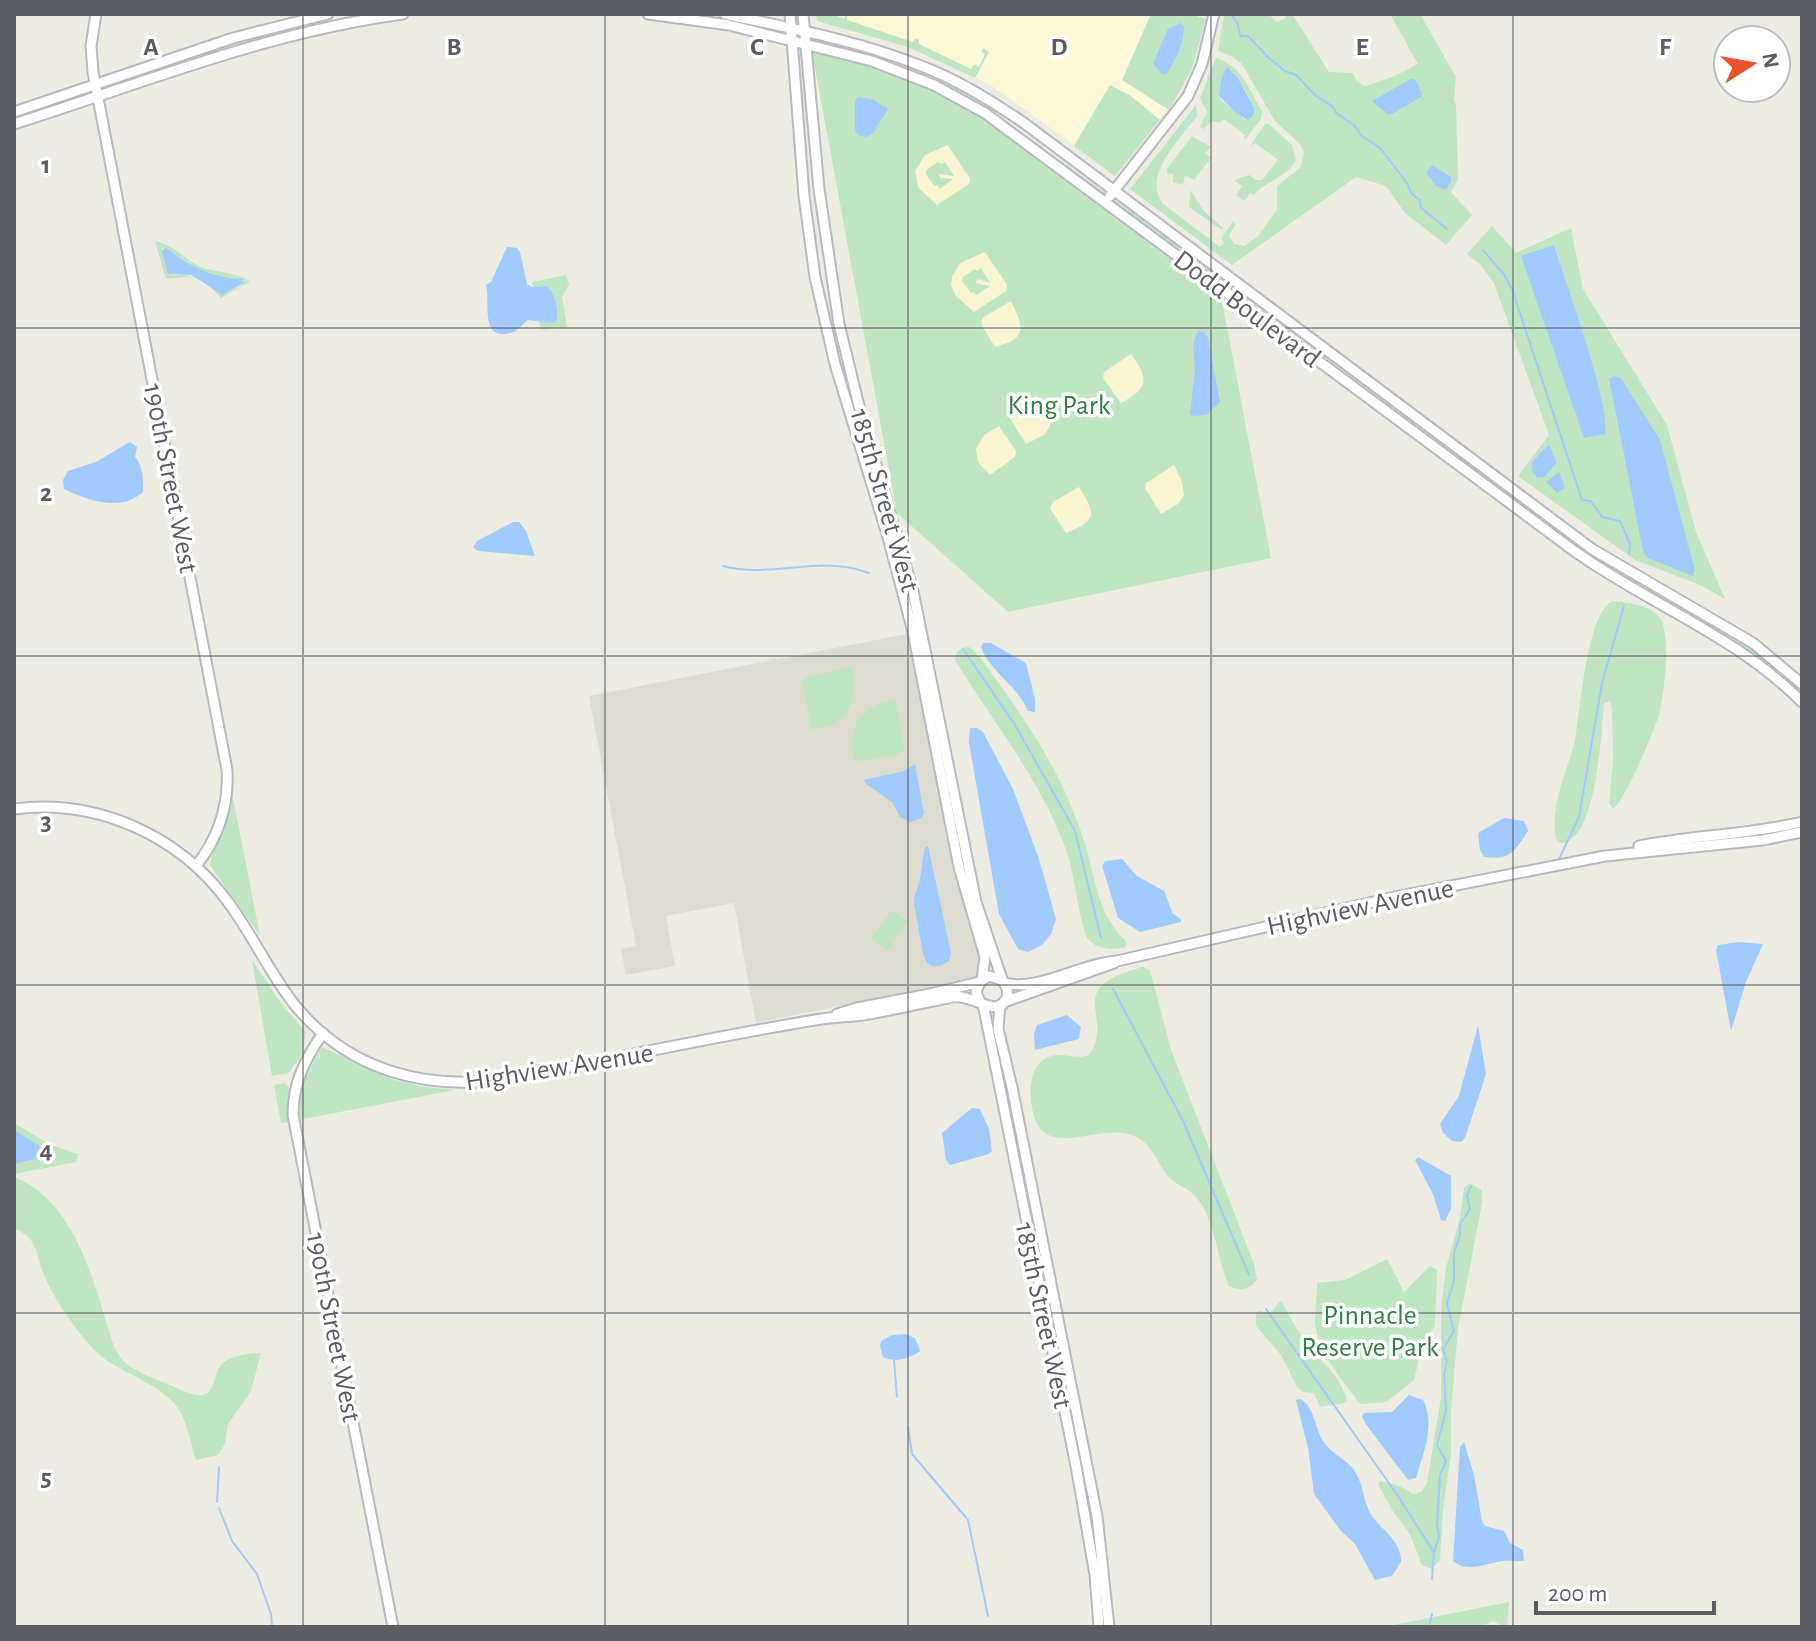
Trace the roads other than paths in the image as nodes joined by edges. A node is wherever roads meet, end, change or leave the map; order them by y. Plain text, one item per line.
1 (96, 14) edge
2 (328, 14) edge
3 (403, 14) edge
4 (648, 14) edge
5 (725, 14) edge
6 (790, 14) edge
7 (803, 14) edge
8 (1214, 14) edge
9 (791, 29) junction
10 (804, 32) junction
11 (792, 42) junction
12 (805, 45) junction
13 (96, 85) junction
14 (99, 97) junction
15 (14, 112) edge
16 (14, 124) edge
17 (1113, 192) junction
18 (1106, 201) junction
19 (815, 277) junction
20 (839, 324) junction
21 (1802, 684) edge
22 (1802, 702) edge
23 (14, 809) edge
24 (1802, 822) edge
25 (1802, 832) edge
26 (1605, 856) junction
27 (196, 866) junction
28 (1117, 961) junction
29 (981, 980) junction
30 (1004, 982) junction
31 (981, 1003) junction
32 (1002, 1003) junction
33 (823, 1019) junction
34 (323, 1033) junction
35 (393, 1627) edge
36 (1099, 1627) edge
37 (1109, 1627) edge

1 - 13 street, 190th Street West
2 - 13 street
3 - 14 street
4 - 11 street, Dodd Boulevard
5 - 9 street, Dodd Boulevard
6 - 9 street, 185th Street West
7 - 10 street, 185th Street West
8 - 17 street
9 - 10 street, Dodd Boulevard
9 - 11 street, 185th Street West
10 - 12 street, 185th Street West
10 - 17 street, Dodd Boulevard
11 - 12 street, Dodd Boulevard
11 - 19 street, 185th Street West
12 - 18 street, Dodd Boulevard
12 - 20 street, 185th Street West
13 - 14 street, 190th Street West
13 - 15 street
14 - 16 street
14 - 27 street, 190th Street West
17 - 18 street
17 - 21 street, Dodd Boulevard
18 - 22 street, Dodd Boulevard
19 - 20 street
19 - 29 street, 185th Street West
20 - 30 street, 185th Street West
23 - 27 street, Highview Avenue
24 - 26 street, Highview Avenue
25 - 26 street, Highview Avenue
26 - 28 street, Highview Avenue
27 - 34 street, Highview Avenue
28 - 30 street, Highview Avenue
28 - 32 street, Highview Avenue
29 - 30 street, Highview Avenue
29 - 31 street
29 - 33 street, Highview Avenue
30 - 32 street
31 - 32 street, Highview Avenue
31 - 33 street, Highview Avenue
31 - 36 street, 185th Street West
32 - 37 street, 185th Street West
33 - 34 street, Highview Avenue
34 - 35 street, 190th Street West

